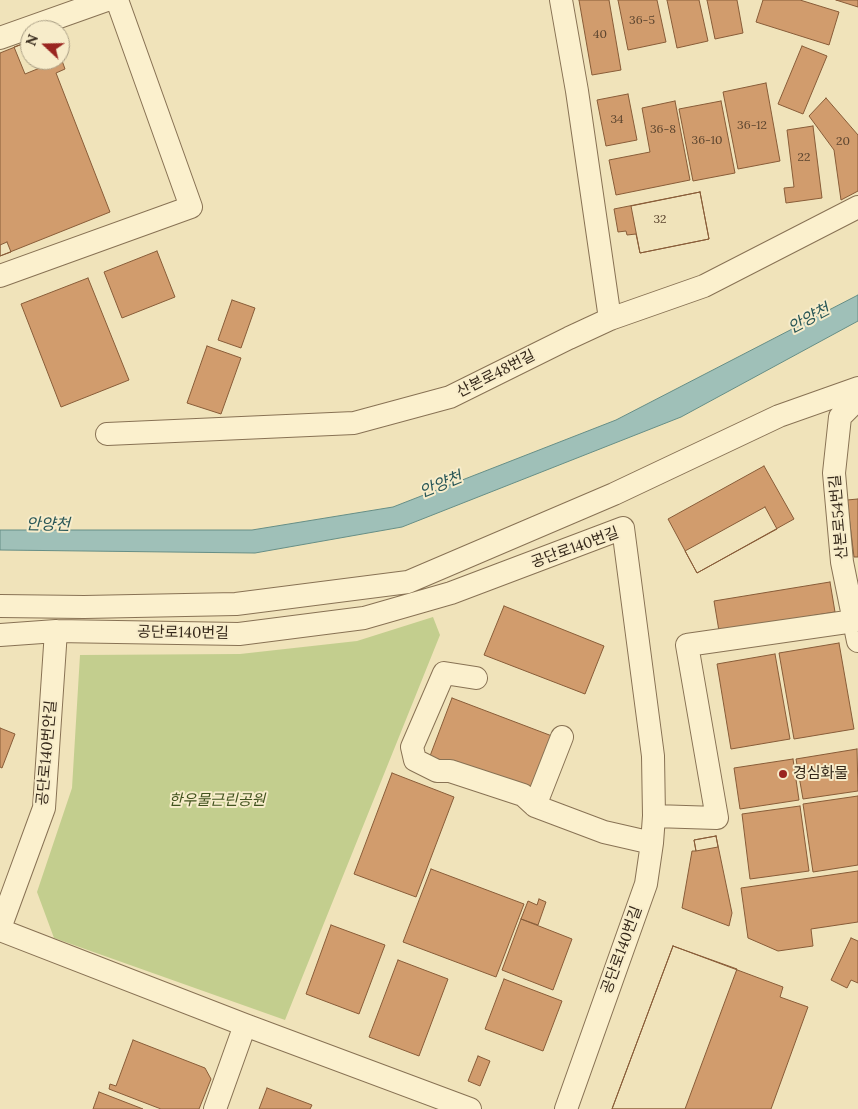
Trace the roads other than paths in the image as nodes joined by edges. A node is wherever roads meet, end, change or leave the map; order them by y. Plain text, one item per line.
1 (107, 0) edge
2 (117, 0) edge
3 (561, 0) edge
4 (0, 38) edge
5 (858, 207) edge
6 (0, 276) edge
7 (610, 319) junction
8 (858, 388) edge
9 (858, 399) edge
10 (107, 434) dead end
11 (614, 494) junction
12 (624, 528) junction
13 (0, 606) edge
14 (56, 630) junction
15 (856, 631) edge
16 (0, 635) edge
17 (476, 678) dead end
18 (562, 737) dead end
19 (535, 806) junction
20 (654, 816) junction
21 (652, 843) junction
22 (0, 929) edge
23 (245, 1025) junction
24 (215, 1109) edge
25 (470, 1109) edge
26 (566, 1109) edge

1 - 4 street
2 - 6 street
3 - 7 street
5 - 7 street, 산본로48번길
7 - 10 street, 산본로48번길
8 - 11 street
9 - 15 street, 산본로54번길
11 - 12 street
11 - 13 street
12 - 14 street, 공단로140번길
12 - 20 street, 공단로140번길
14 - 16 street, 공단로140번길
14 - 22 street, 공단로140번안길
15 - 20 street
17 - 19 street
18 - 19 street
19 - 21 street
20 - 21 street, 공단로140번길
21 - 26 street, 공단로140번길
22 - 23 street
23 - 24 street
23 - 25 street

